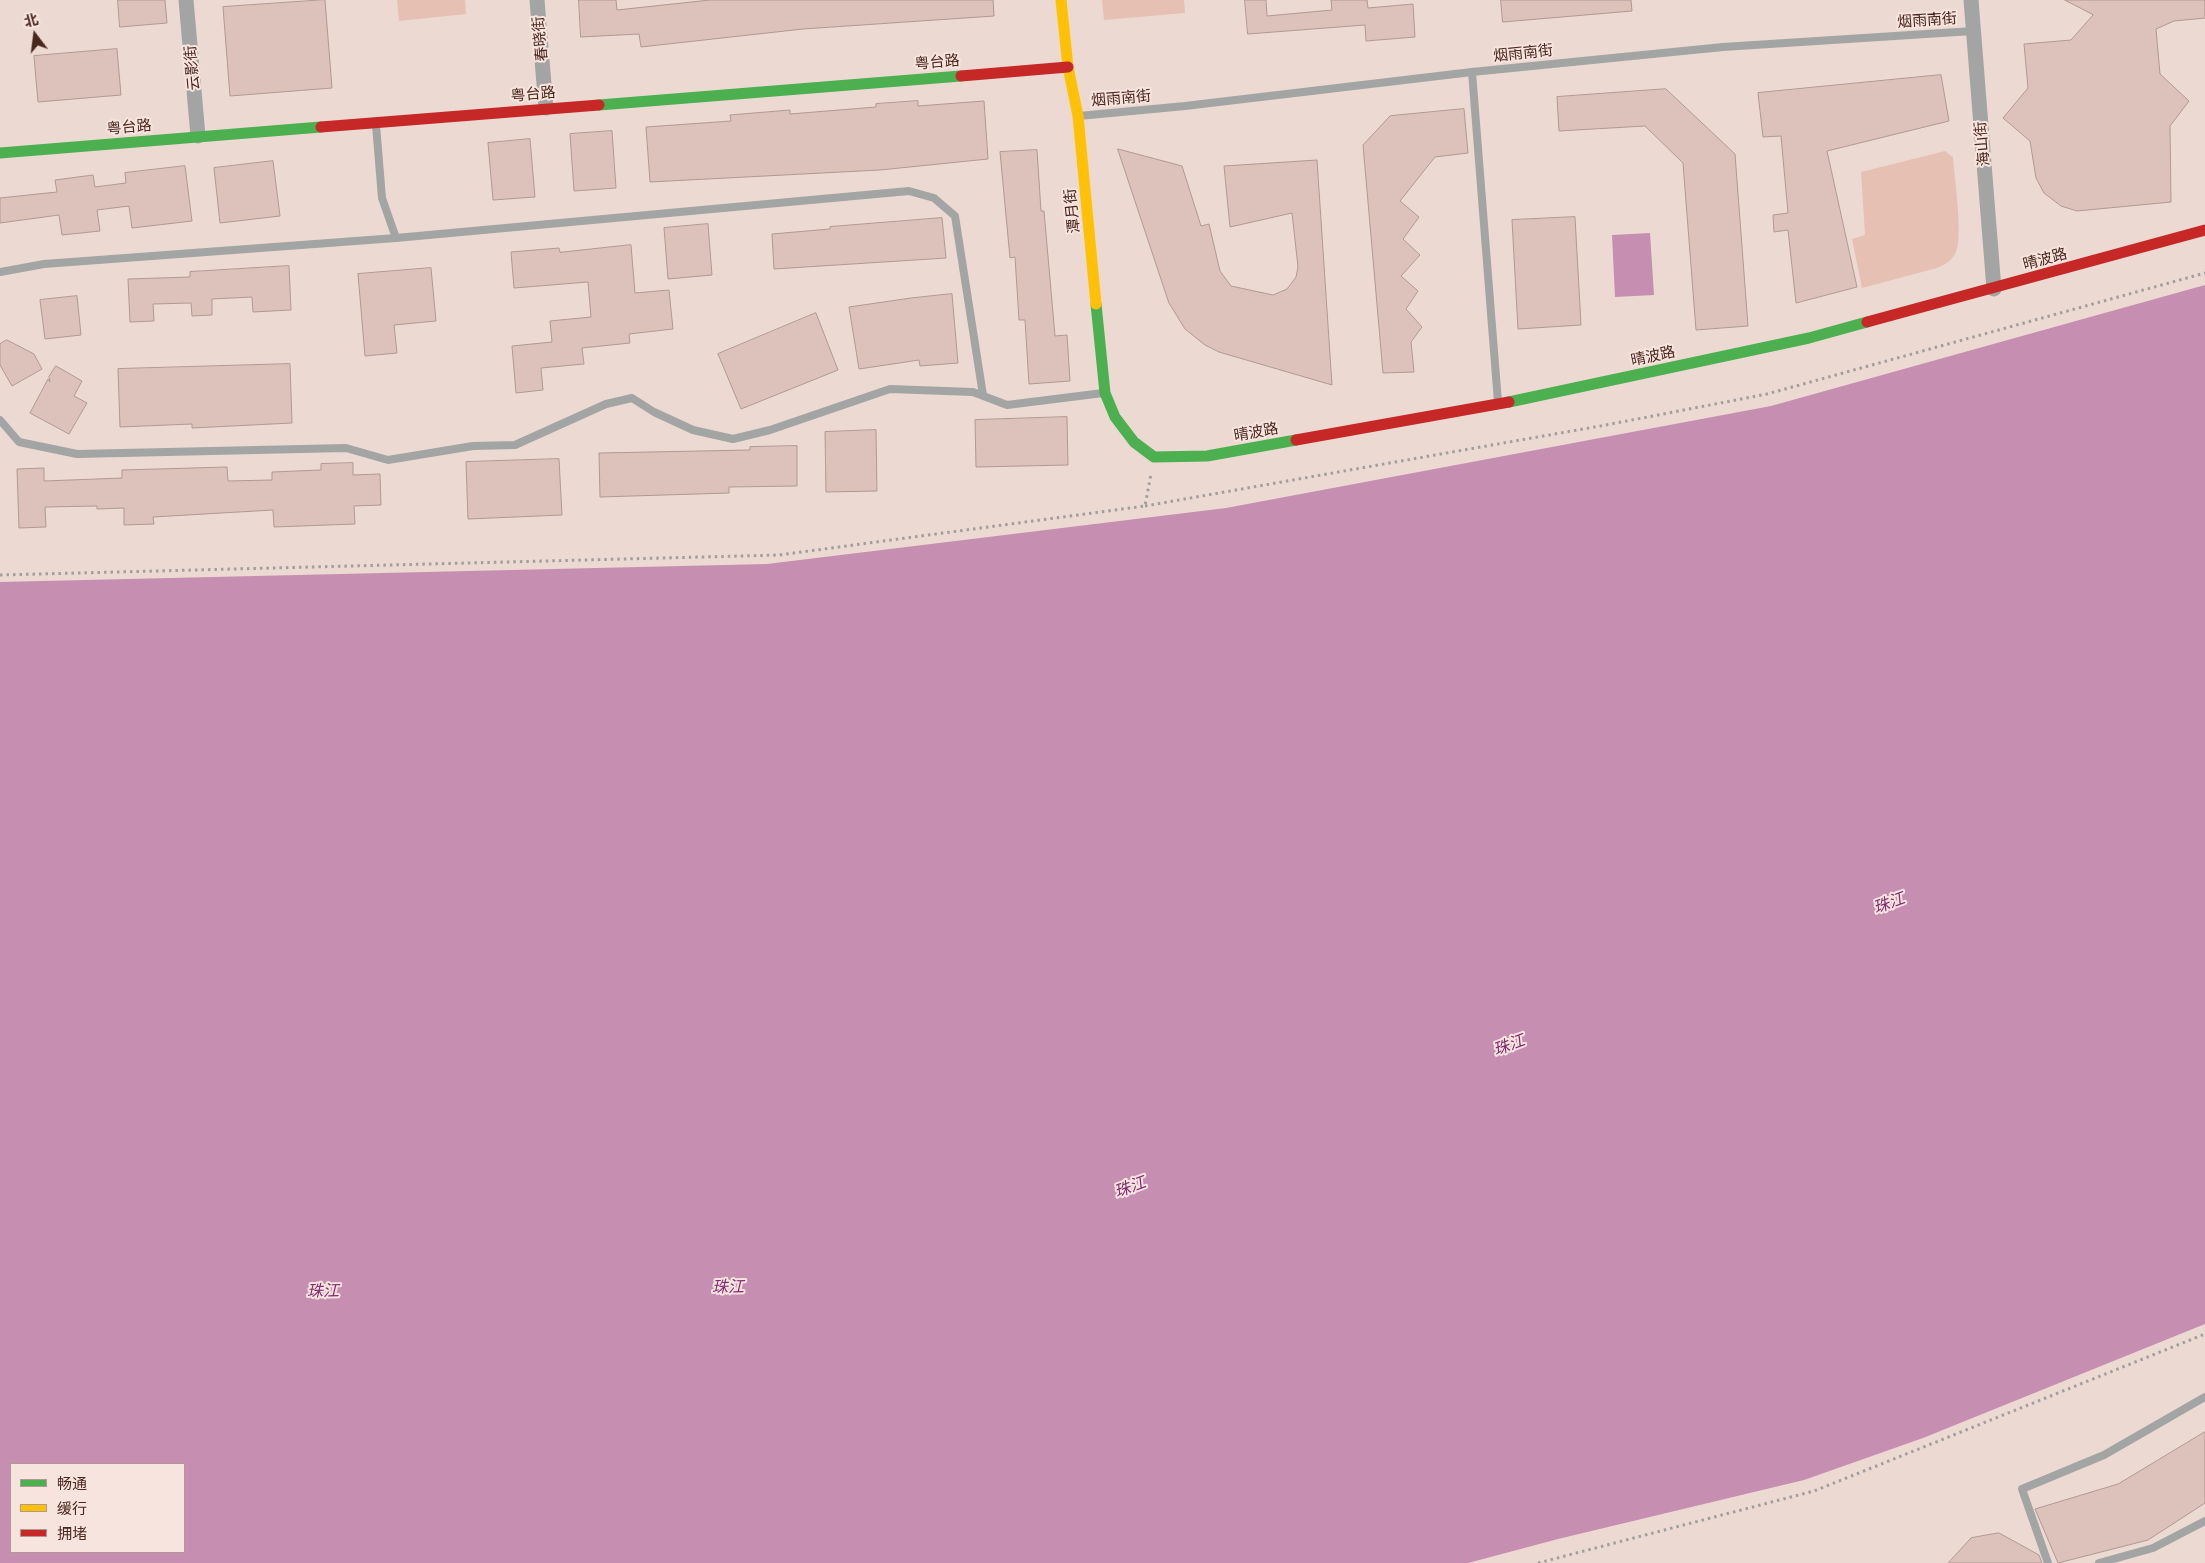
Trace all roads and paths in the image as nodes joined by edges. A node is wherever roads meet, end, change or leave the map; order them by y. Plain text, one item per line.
1 (186, 0) edge
2 (537, 0) edge
3 (1060, 0) edge
4 (1970, 0) edge
5 (1973, 31) junction
6 (1068, 67) junction
7 (1472, 72) junction
8 (546, 108) junction
9 (1078, 116) junction
10 (376, 122) junction
11 (198, 136) junction
12 (0, 153) edge
13 (2205, 230) edge
14 (396, 238) junction
15 (0, 272) edge
16 (2205, 273) edge
17 (1994, 288) junction
18 (1105, 393) junction
19 (983, 395) junction
20 (1498, 404) junction
21 (0, 420) edge
22 (1154, 456) junction
23 (1145, 506) junction
24 (0, 575) edge
25 (2205, 1334) edge
26 (2205, 1397) edge
27 (2205, 1521) edge
28 (1538, 1563) edge
29 (2048, 1563) edge
30 (2099, 1563) edge

1 - 11 street, 云影街
2 - 8 street, 春晓街
3 - 6 street, 潭月街
4 - 5 street, 海山街
5 - 7 lane, 烟雨南街
5 - 17 street, 海山街
6 - 8 street, 粤台路
6 - 9 street, 潭月街
7 - 9 lane, 烟雨南街
7 - 20 lane
8 - 10 street, 粤台路
9 - 18 street, 潭月街
10 - 11 street, 粤台路
10 - 14 lane
11 - 12 street, 粤台路
13 - 17 street, 晴波路
14 - 15 lane
14 - 19 lane
16 - 23 path
17 - 20 street, 晴波路
18 - 19 lane
18 - 22 street, 潭月街
19 - 21 lane
20 - 22 street, 晴波路
22 - 23 path
23 - 24 path
25 - 28 path
26 - 29 lane
27 - 30 lane

